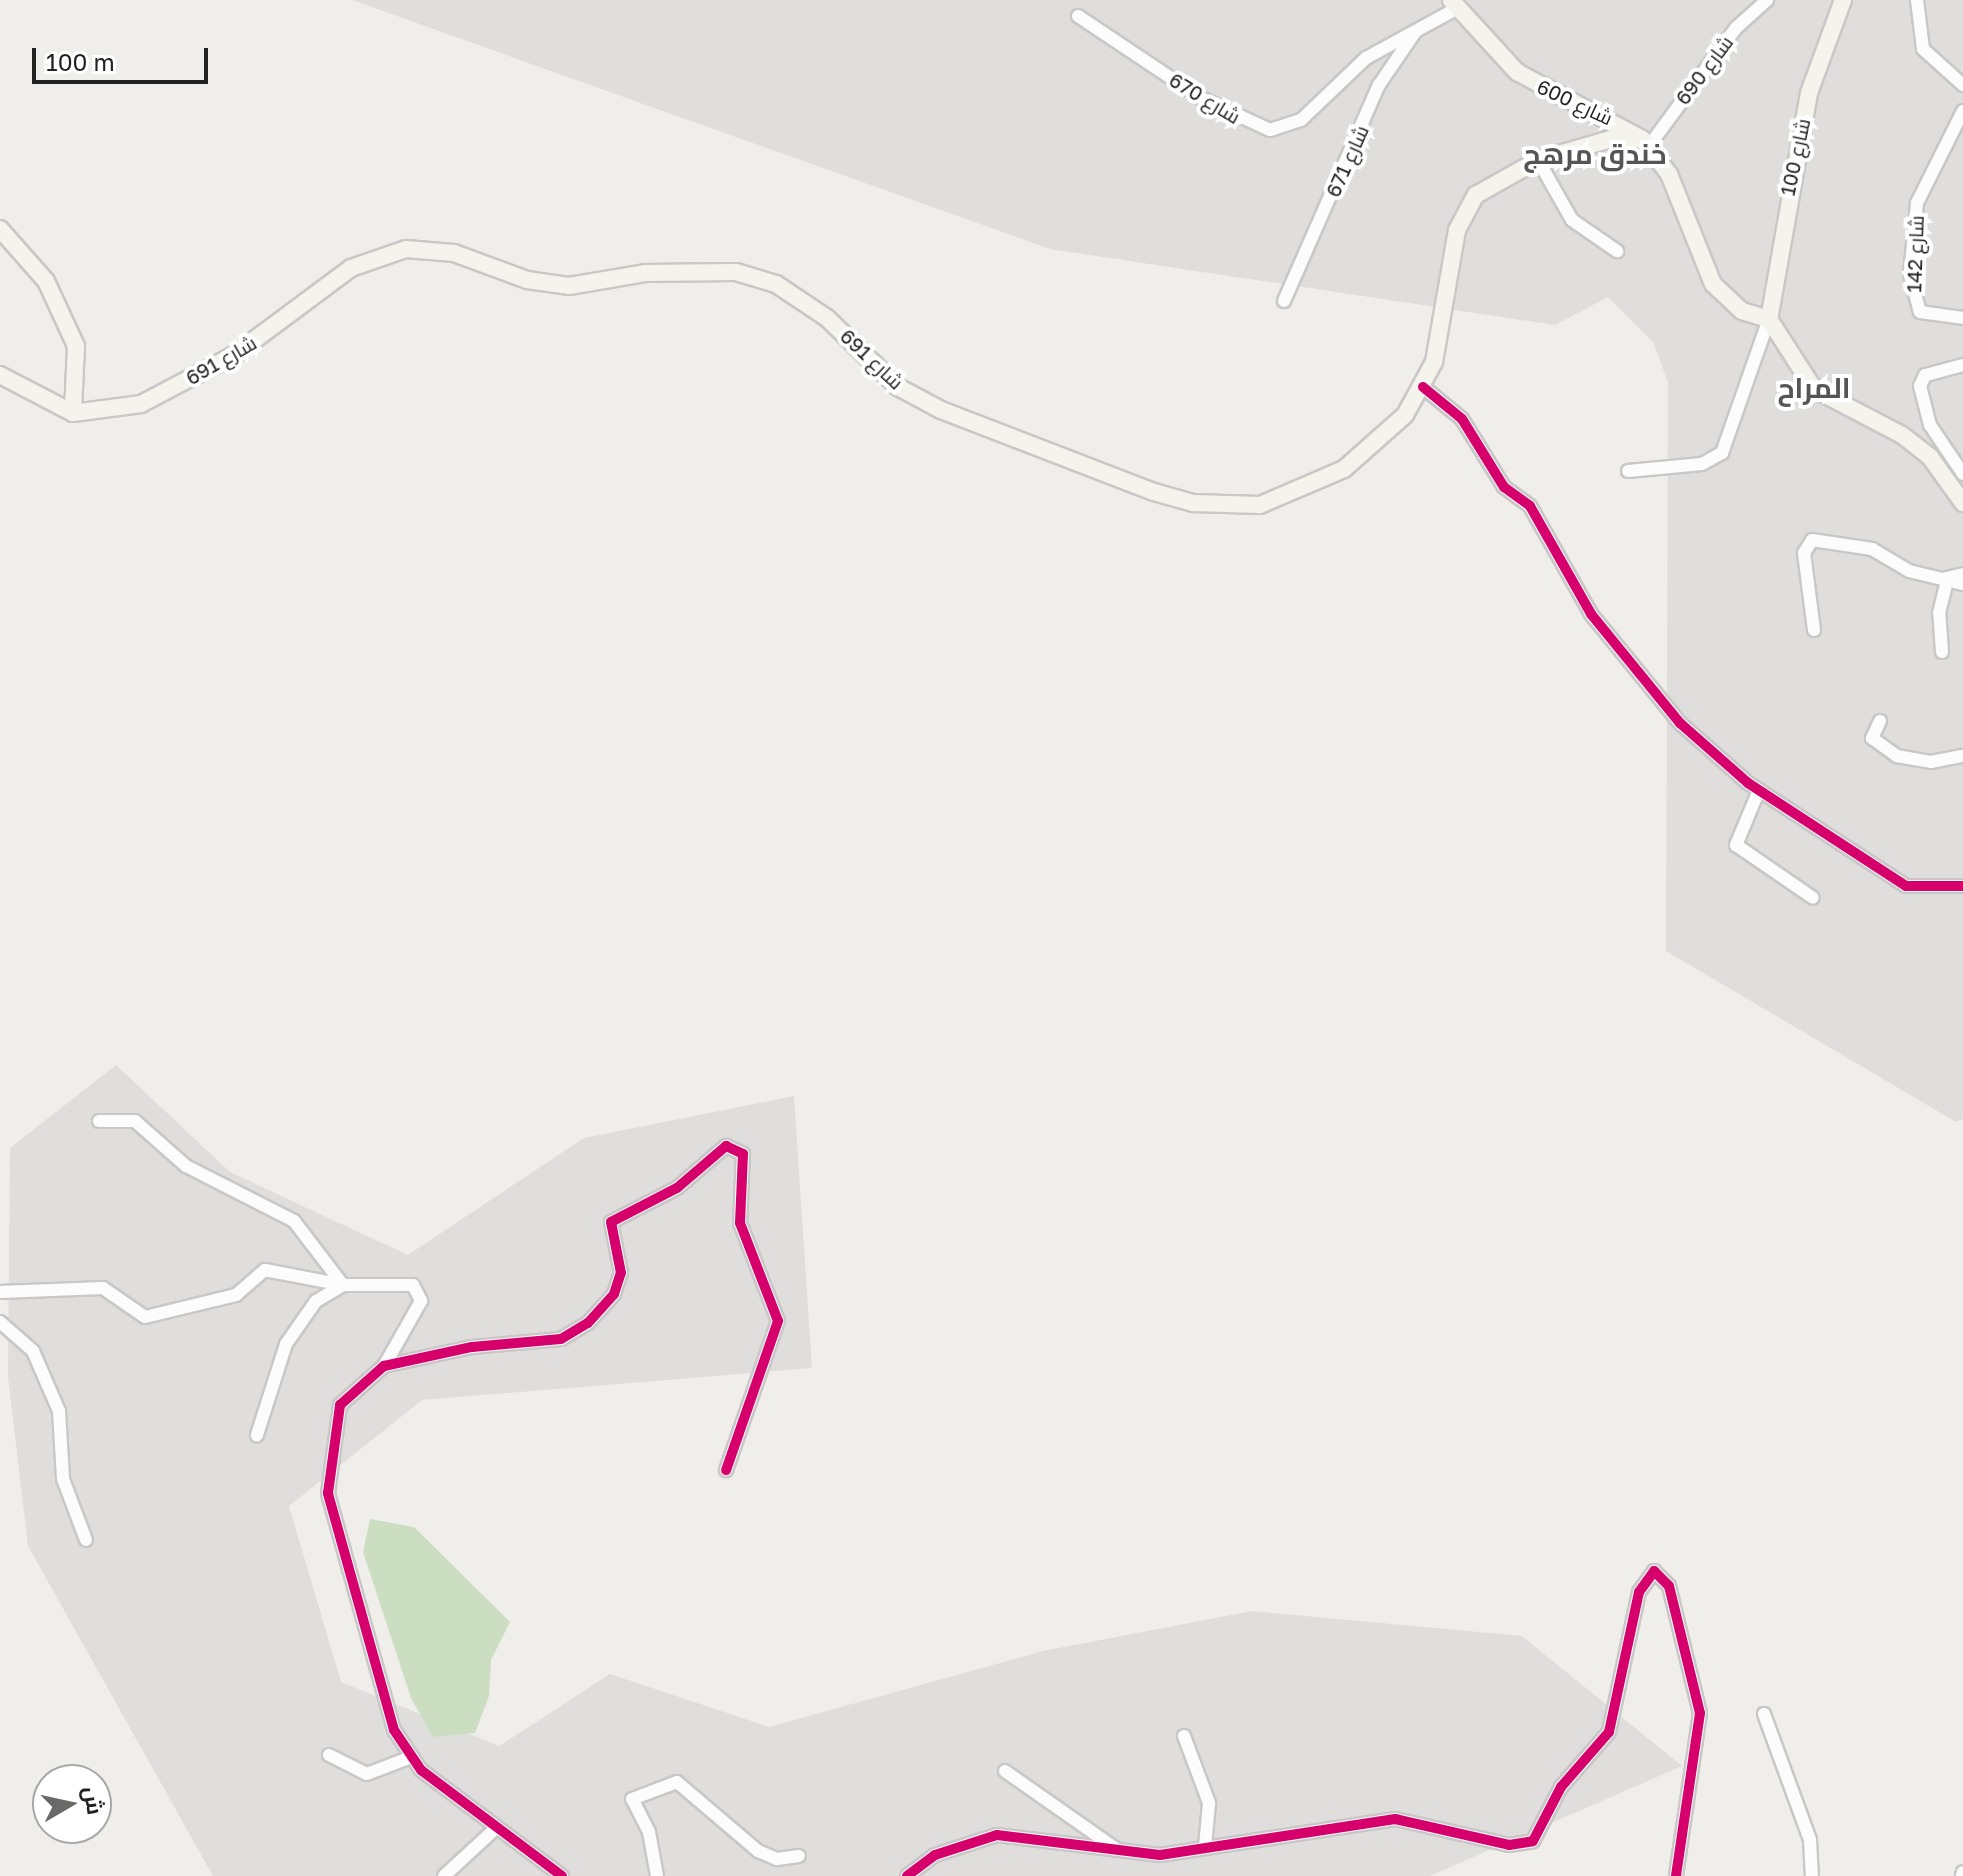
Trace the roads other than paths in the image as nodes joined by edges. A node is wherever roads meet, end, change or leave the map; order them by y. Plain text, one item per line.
1 (1767, 0) edge
2 (1843, 0) edge
3 (1917, 0) edge
4 (1452, 5) edge
5 (1078, 16) dead end
6 (1419, 27) junction
7 (1963, 85) edge
8 (1963, 111) edge
9 (1646, 143) junction
10 (1538, 160) junction
11 (0, 229) edge
12 (1617, 251) dead end
13 (1284, 301) dead end
14 (1963, 318) edge
15 (1769, 319) junction
16 (1963, 365) edge
17 (0, 375) edge
18 (1423, 387) junction
19 (73, 413) junction
20 (1628, 471) dead end
21 (1963, 474) edge
22 (1961, 497) edge
23 (1963, 574) edge
24 (1944, 580) junction
25 (1963, 584) edge
26 (1814, 630) dead end
27 (1942, 652) dead end
28 (1880, 721) dead end
29 (1963, 756) edge
30 (1759, 790) junction
31 (1963, 886) edge
32 (1813, 898) dead end
33 (99, 1121) dead end
34 (343, 1285) junction
35 (0, 1292) edge
36 (0, 1322) edge
37 (384, 1366) junction
38 (257, 1435) dead end
39 (726, 1470) dead end
40 (86, 1540) dead end
41 (1764, 1714) dead end
42 (1184, 1736) dead end
43 (329, 1755) dead end
44 (411, 1757) junction
45 (1005, 1771) dead end
46 (496, 1828) junction
47 (1205, 1847) junction
48 (1118, 1850) junction
49 (799, 1856) dead end
50 (444, 1876) edge
51 (562, 1876) edge
52 (657, 1876) edge
53 (907, 1876) edge
54 (1676, 1876) edge
55 (1812, 1876) edge

1 - 9 street, شارع 690
2 - 15 main road, شارع 100
3 - 7 street
4 - 6 street, شارع 670
4 - 9 main road, شارع 600
5 - 6 street, شارع 670
6 - 13 street, شارع 671
8 - 14 street, شارع 142
9 - 10 main road, شارع 691
9 - 15 main road
10 - 12 street
10 - 18 main road, شارع 691
11 - 19 main road
15 - 20 street
15 - 22 main road
16 - 21 street
17 - 19 main road
18 - 19 main road, شارع 691
18 - 30 street
23 - 24 street
24 - 25 street
24 - 26 street
24 - 27 street
28 - 29 street
30 - 31 street
30 - 32 street
33 - 34 street
34 - 35 street
34 - 37 street
34 - 38 street
36 - 40 street
37 - 39 street
37 - 44 street
41 - 55 street
42 - 47 street
43 - 44 street
44 - 46 street
45 - 48 street
46 - 50 street
46 - 51 street
47 - 48 street
47 - 54 street
48 - 53 street
49 - 52 street

